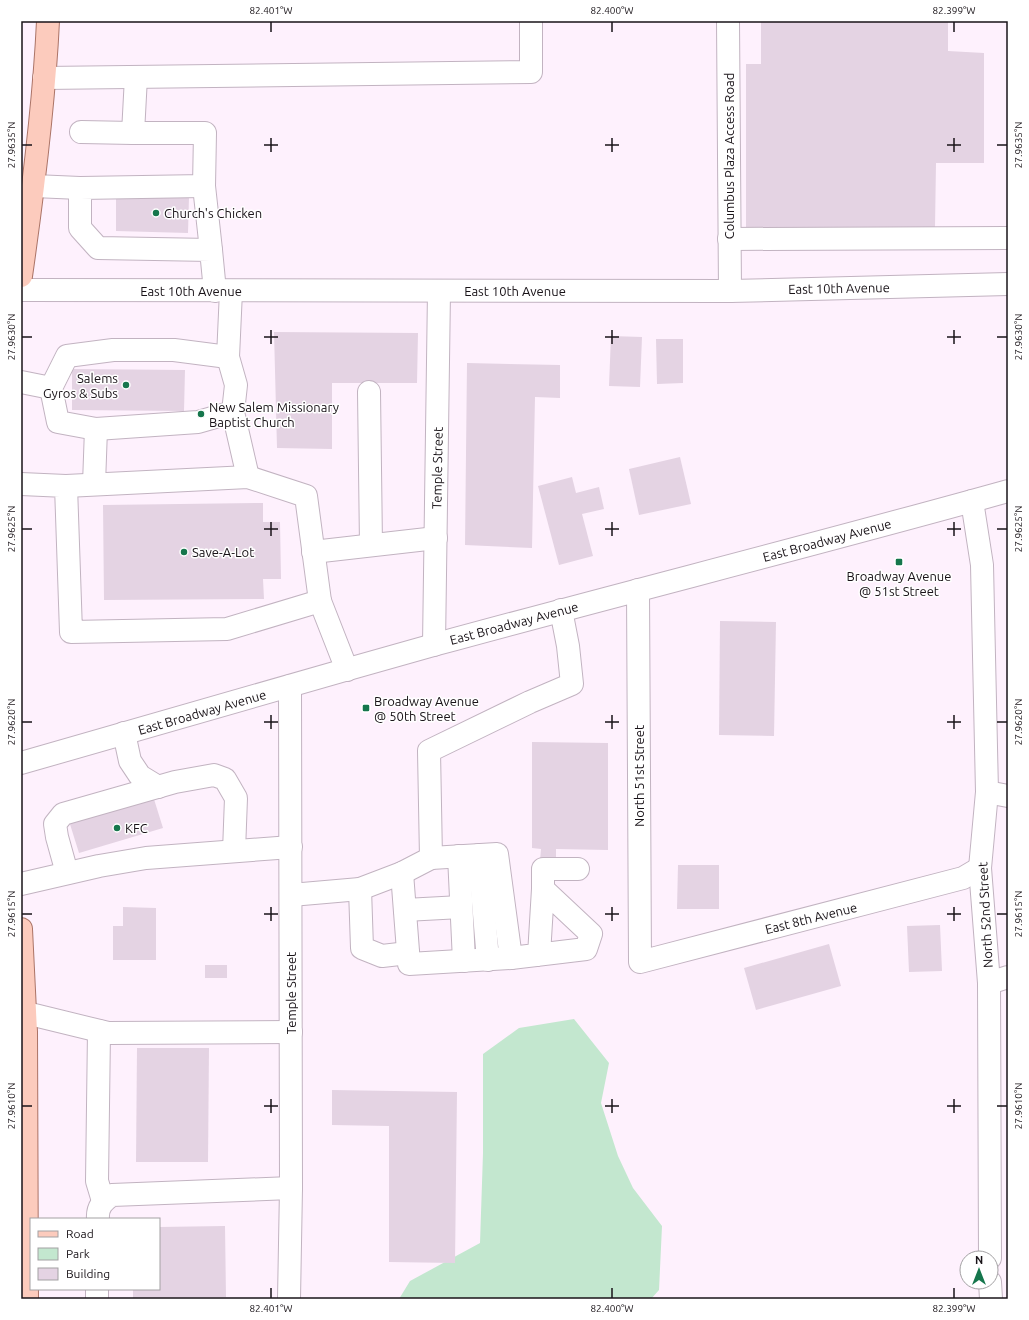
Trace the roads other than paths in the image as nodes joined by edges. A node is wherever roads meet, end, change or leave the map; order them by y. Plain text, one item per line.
1 (48, 21) edge
2 (531, 21) edge
3 (728, 21) edge
4 (136, 77) junction
5 (44, 78) junction
6 (81, 132) dead end
7 (133, 133) junction
8 (34, 186) junction
9 (204, 186) junction
10 (80, 188) junction
11 (1008, 238) edge
12 (729, 240) junction
13 (212, 250) junction
14 (21, 276) edge
15 (1008, 284) edge
16 (21, 290) edge
17 (223, 291) junction
18 (439, 291) junction
19 (730, 291) junction
20 (228, 357) junction
21 (21, 382) edge
22 (51, 388) junction
23 (369, 392) dead end
24 (233, 412) junction
25 (96, 429) junction
26 (248, 478) junction
27 (21, 484) edge
28 (94, 484) junction
29 (66, 486) junction
30 (1008, 490) edge
31 (972, 500) junction
32 (436, 538) junction
33 (371, 546) junction
34 (313, 552) junction
35 (638, 590) junction
36 (320, 601) junction
37 (561, 610) junction
38 (434, 645) junction
39 (347, 670) junction
40 (290, 686) junction
41 (124, 734) junction
42 (21, 763) edge
43 (158, 786) junction
44 (998, 794) edge
45 (291, 846) junction
46 (234, 851) junction
47 (469, 856) junction
48 (431, 858) junction
49 (980, 868) junction
50 (578, 869) dead end
51 (67, 873) junction
52 (402, 873) junction
53 (21, 884) edge
54 (360, 889) junction
55 (543, 889) junction
56 (291, 895) junction
57 (461, 907) junction
58 (405, 910) junction
59 (21, 929) edge
60 (408, 953) junction
61 (539, 955) junction
62 (511, 958) junction
63 (488, 960) junction
64 (464, 961) junction
65 (640, 962) joint
66 (998, 980) edge
67 (26, 1013) junction
68 (99, 1031) junction
69 (291, 1032) junction
70 (291, 1188) junction
71 (100, 1210) edge
72 (990, 1250) edge
73 (26, 1261) edge
74 (27, 1299) edge
75 (289, 1299) edge

1 - 5 main road
2 - 4 street
3 - 12 street, Columbus Plaza Access Road
4 - 5 street
4 - 7 street
5 - 8 main road
6 - 7 street
7 - 9 street
8 - 10 street
8 - 14 main road
9 - 10 street
9 - 13 street
10 - 13 street
11 - 12 street
12 - 19 street, Columbus Plaza Access Road
13 - 17 street
15 - 19 street, East 10th Avenue
16 - 17 street, East 10th Avenue
17 - 18 street, East 10th Avenue
17 - 20 street
18 - 19 street, East 10th Avenue
18 - 32 street, Temple Street
20 - 22 street
20 - 24 street
21 - 22 street
22 - 25 street
23 - 33 street
24 - 25 street
24 - 26 street
25 - 28 street
26 - 28 street
26 - 34 street
27 - 29 street
28 - 29 street
29 - 36 street
30 - 31 street, East Broadway Avenue
31 - 35 street, East Broadway Avenue
31 - 44 street, North 52nd Street
32 - 33 street
32 - 38 street, Temple Street
33 - 34 street
34 - 36 street
35 - 37 street, East Broadway Avenue
35 - 65 street, North 51st Street
36 - 39 street
37 - 38 street, East Broadway Avenue
37 - 48 street
38 - 39 street, East Broadway Avenue
39 - 40 street, East Broadway Avenue
40 - 41 street, East Broadway Avenue
40 - 45 street, Temple Street
41 - 42 street, East Broadway Avenue
41 - 43 street
43 - 46 street
43 - 51 street
44 - 49 street, North 52nd Street
45 - 46 street
45 - 56 street, Temple Street
46 - 51 street
47 - 48 street
47 - 57 street
47 - 62 street
47 - 63 street
48 - 52 street
49 - 65 street, East 8th Avenue
49 - 66 street, North 52nd Street
50 - 55 street
51 - 53 street
52 - 54 street
52 - 58 street
54 - 56 street
54 - 60 street
55 - 61 street
55 - 61 street
56 - 69 street, Temple Street
57 - 58 street
57 - 64 street
58 - 60 street
59 - 67 main road
60 - 64 street
61 - 62 street
62 - 63 street
63 - 64 street
66 - 72 street, North 52nd Street
67 - 68 street
67 - 73 main road
68 - 69 street
68 - 71 street
69 - 70 street, Temple Street
70 - 71 street
70 - 75 street, Temple Street
73 - 74 main road

